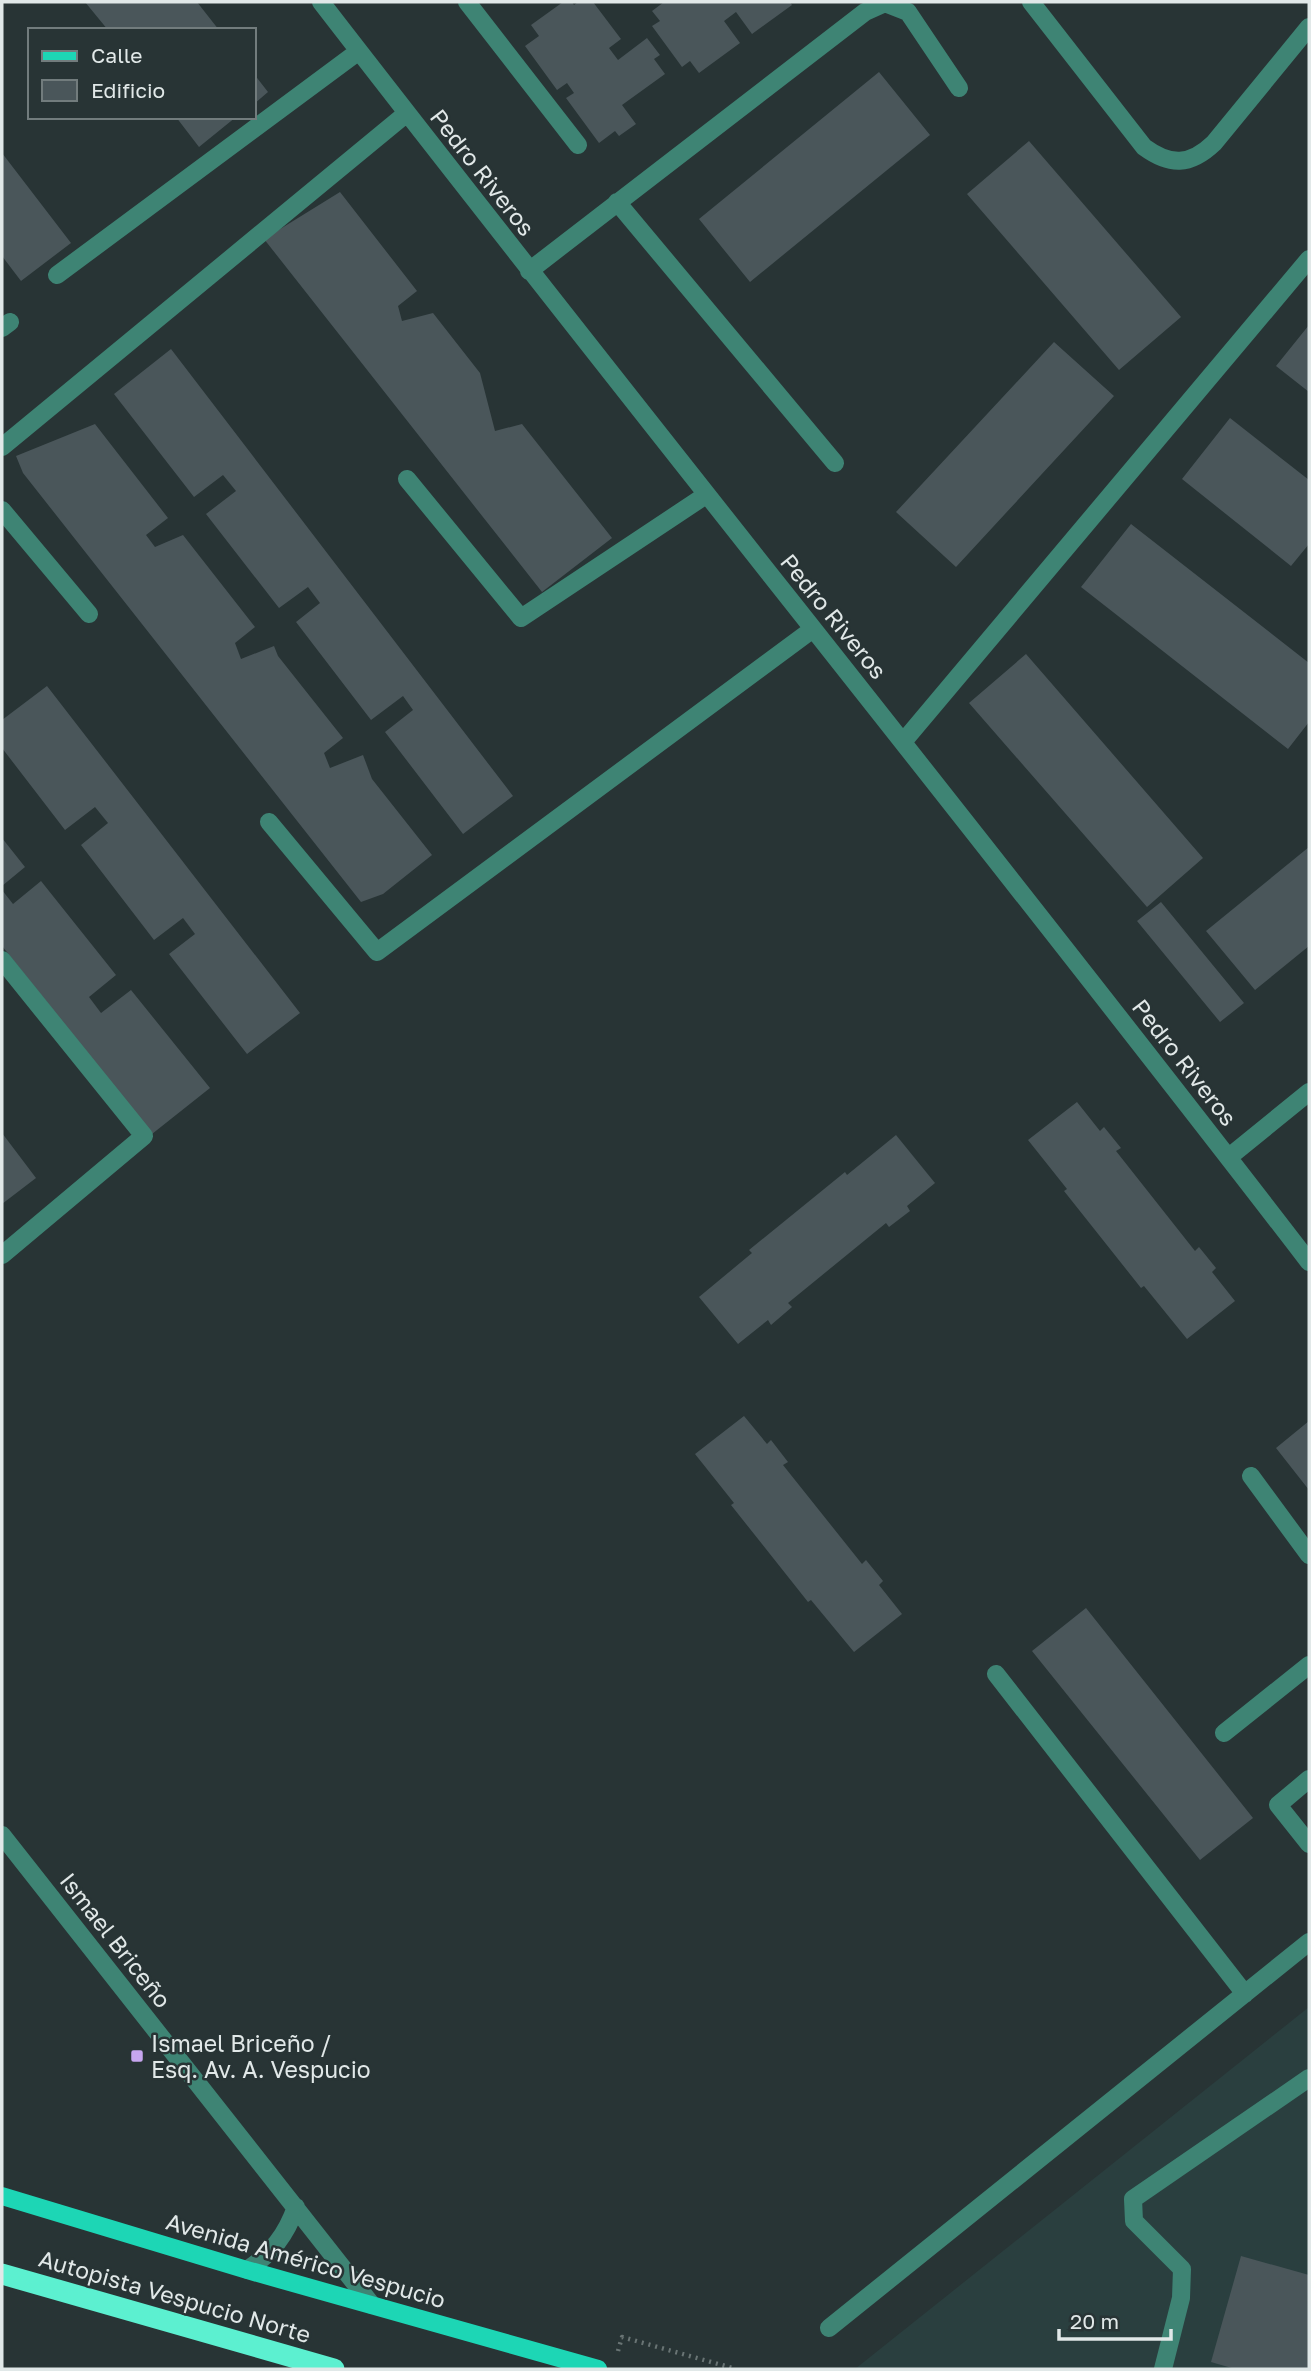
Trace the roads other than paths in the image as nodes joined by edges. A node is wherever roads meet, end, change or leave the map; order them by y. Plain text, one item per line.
1 (321, 2) edge
2 (467, 2) edge
3 (1031, 2) edge
4 (1309, 27) edge
5 (359, 51) junction
6 (959, 88) dead end
7 (407, 113) junction
8 (578, 145) dead end
9 (617, 202) junction
10 (1309, 259) edge
11 (529, 271) junction
12 (57, 275) dead end
13 (2, 447) edge
14 (835, 463) dead end
15 (407, 479) dead end
16 (706, 495) junction
17 (2, 510) edge
18 (89, 614) dead end
19 (813, 629) junction
20 (903, 742) junction
21 (269, 822) dead end
22 (2, 960) edge
23 (1309, 1093) edge
24 (1229, 1157) junction
25 (2, 1255) edge
26 (1309, 1262) edge
27 (1251, 1476) dead end
28 (1309, 1555) edge
29 (1309, 1665) edge
30 (996, 1674) dead end
31 (1224, 1733) dead end
32 (1309, 1779) edge
33 (2, 1835) edge
34 (1309, 1844) edge
35 (1309, 1942) edge
36 (1245, 1994) junction
37 (1309, 2078) edge
38 (2, 2196) edge
39 (296, 2207) junction
40 (247, 2270) junction
41 (2, 2274) edge
42 (372, 2305) junction
43 (829, 2328) dead end
44 (334, 2369) edge
45 (598, 2369) edge
46 (1163, 2369) edge

1 - 5 street, Pedro Riveros
2 - 8 street
3 - 4 street
5 - 7 street, Pedro Riveros
5 - 12 street
6 - 9 street
7 - 11 street, Pedro Riveros
7 - 13 street
9 - 11 street
9 - 14 street
10 - 20 street
11 - 16 street, Pedro Riveros
15 - 16 street
16 - 19 street, Pedro Riveros
17 - 18 street
19 - 20 street, Pedro Riveros
19 - 21 street
20 - 24 street, Pedro Riveros
22 - 25 street
23 - 24 street
24 - 26 street, Pedro Riveros
27 - 28 street
29 - 31 street
30 - 36 street
32 - 34 street
33 - 39 street, Ismael Briceño
35 - 36 street
36 - 43 street
37 - 46 street
38 - 40 main road, Avenida Américo Vespucio
39 - 40 street
39 - 42 street, Ismael Briceño
40 - 42 main road, Avenida Américo Vespucio
41 - 44 highway, Autopista Vespucio Norte
42 - 45 main road, Avenida Américo Vespucio

